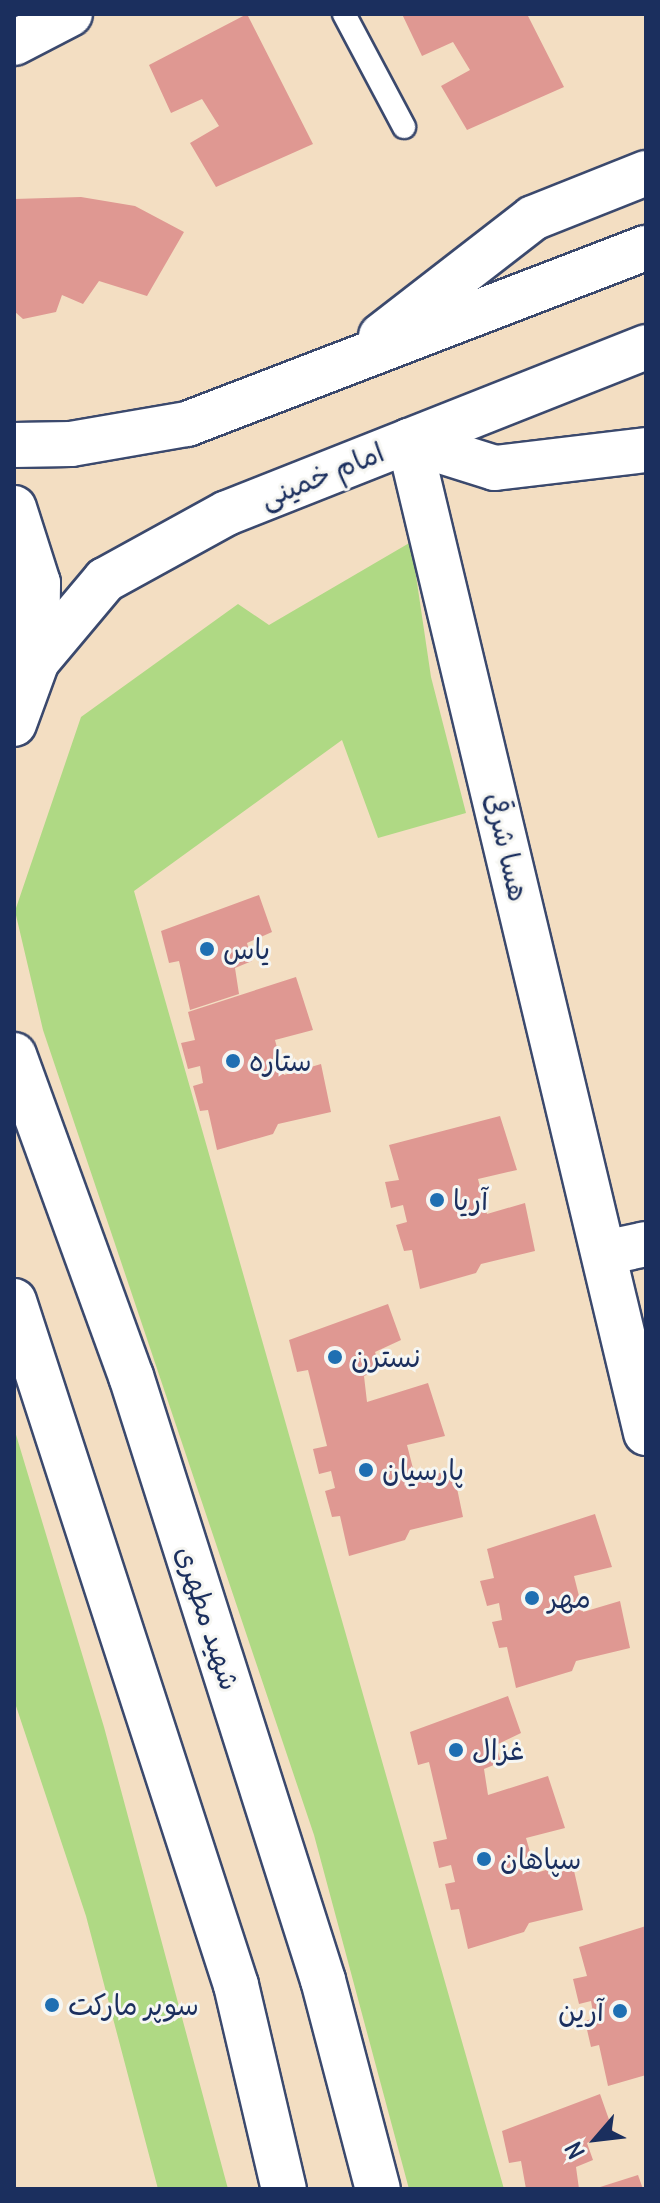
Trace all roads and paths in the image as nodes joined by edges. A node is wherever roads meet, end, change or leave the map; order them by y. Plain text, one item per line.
1 (70, 14) edge
2 (344, 14) edge
3 (14, 43) edge
4 (404, 127) dead end
5 (646, 173) edge
6 (646, 248) edge
7 (646, 347) edge
8 (345, 364) junction
9 (409, 441) junction
10 (14, 445) edge
11 (646, 450) edge
12 (14, 508) edge
13 (37, 661) junction
14 (14, 724) edge
15 (14, 1055) edge
16 (646, 1244) edge
17 (604, 1253) junction
18 (14, 1301) edge
19 (646, 1433) edge
20 (284, 2189) edge
21 (378, 2189) edge

1 - 3 main road
2 - 4 lane
5 - 8 main road
6 - 8 main road
7 - 9 main road, امام خمینی
8 - 10 main road
9 - 11 main road
9 - 13 main road, امام خمینی
9 - 17 main road, هسا شرقی
12 - 13 main road
13 - 14 main road
15 - 21 main road, شهید مطهری
16 - 17 main road
17 - 19 main road, هسا شرقی
18 - 20 main road

